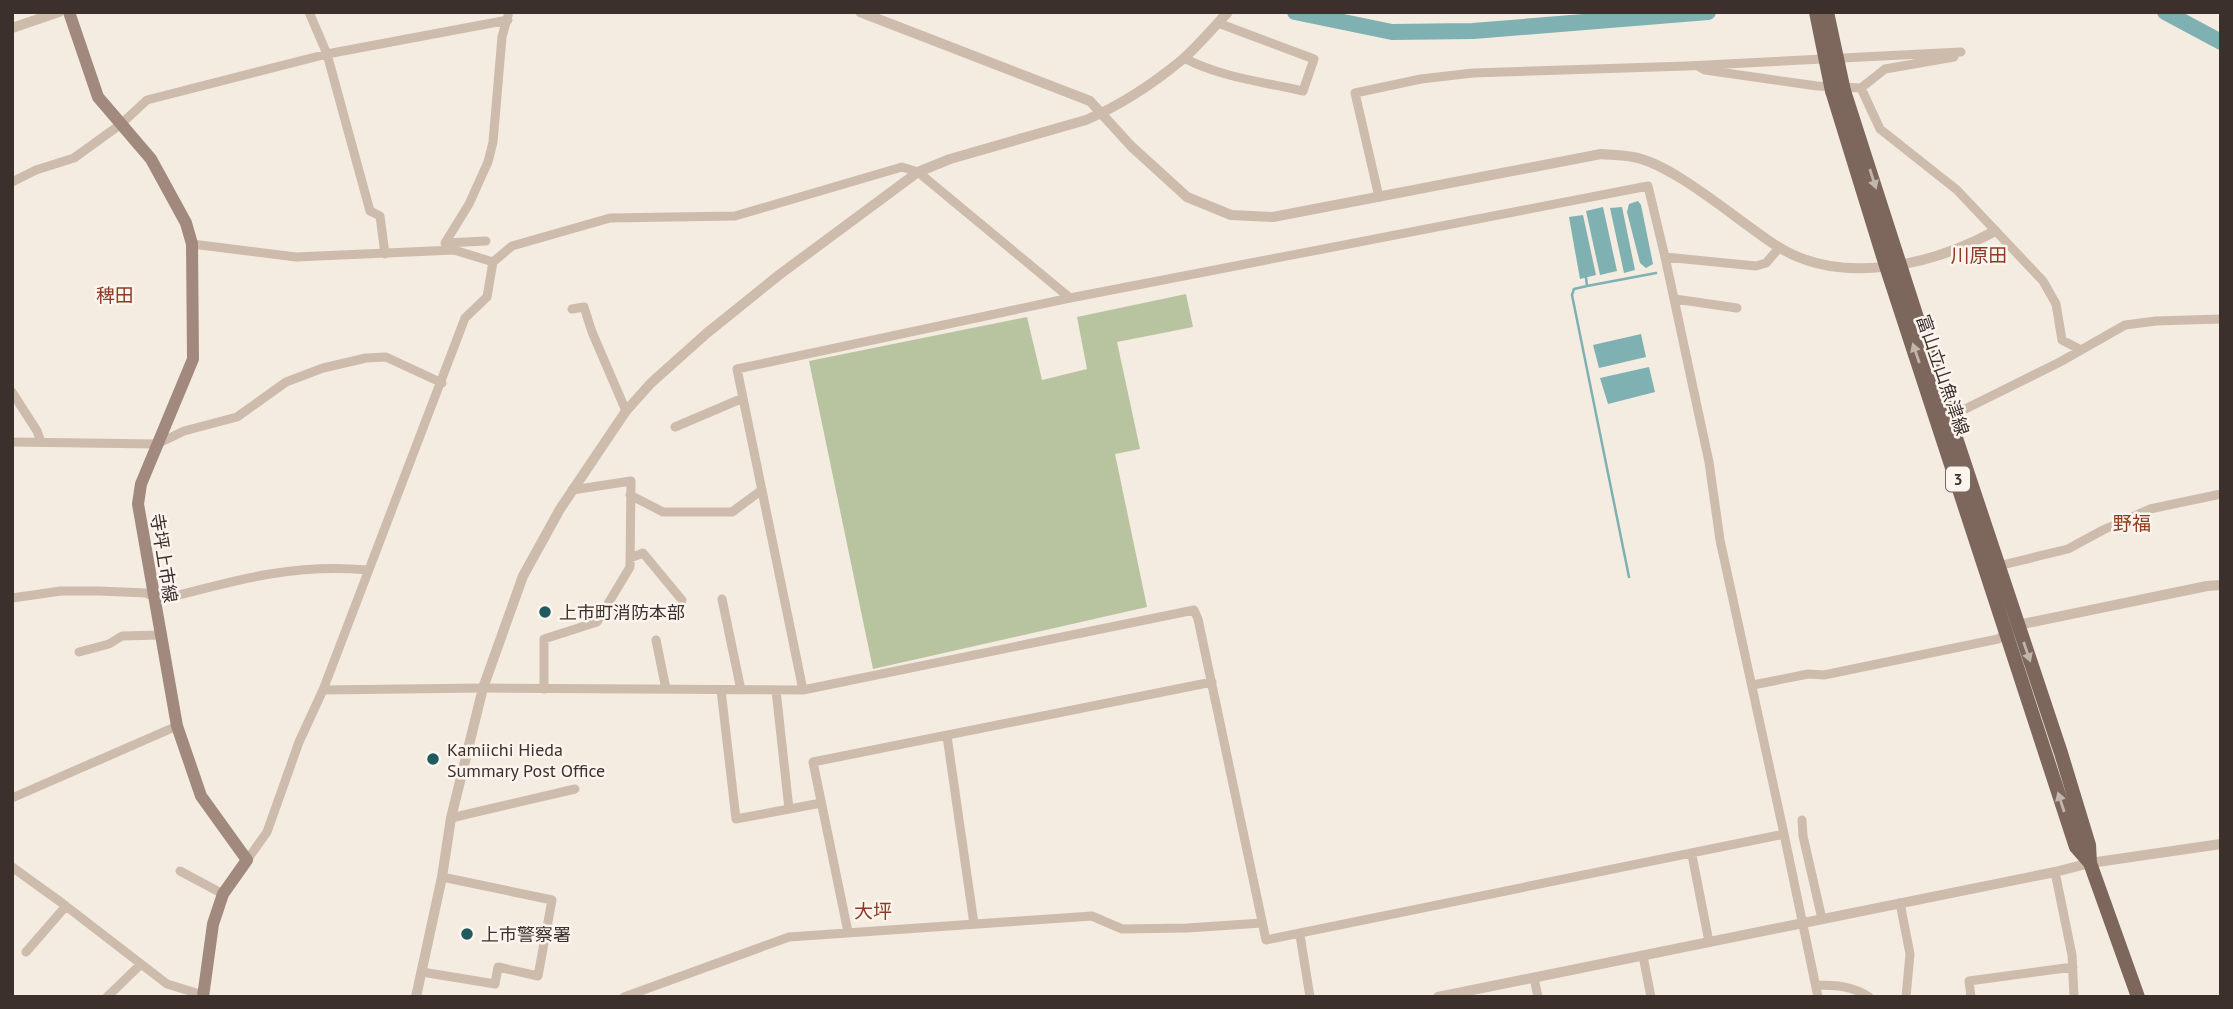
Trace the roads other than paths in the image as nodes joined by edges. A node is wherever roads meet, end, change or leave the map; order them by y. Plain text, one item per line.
1 (59, 12) edge
2 (69, 12) edge
3 (309, 12) edge
4 (860, 12) edge
5 (1228, 12) edge
6 (1816, 12) edge
7 (1827, 12) edge
8 (508, 16) edge
9 (1218, 23) junction
10 (12, 28) edge
11 (327, 54) junction
12 (1184, 58) junction
13 (1830, 59) junction
14 (1698, 65) junction
15 (1861, 88) junction
16 (1101, 113) junction
17 (121, 124) junction
18 (918, 172) junction
19 (12, 182) edge
20 (1379, 197) junction
21 (1995, 231) junction
22 (486, 241) dead end
23 (192, 244) junction
24 (1779, 248) junction
25 (385, 254) junction
26 (1665, 257) junction
27 (493, 262) junction
28 (1894, 266) junction
29 (1070, 298) junction
30 (1675, 299) junction
31 (1737, 308) dead end
32 (572, 309) dead end
33 (2221, 319) edge
34 (2081, 351) junction
35 (442, 383) junction
36 (12, 392) edge
37 (743, 398) junction
38 (626, 411) junction
39 (1949, 417) junction
40 (675, 427) dead end
41 (12, 442) edge
42 (41, 442) junction
43 (157, 444) junction
44 (762, 489) junction
45 (572, 490) junction
46 (2221, 494) edge
47 (630, 495) junction
48 (630, 558) junction
49 (1998, 566) junction
50 (368, 570) junction
51 (2221, 585) edge
52 (12, 598) edge
53 (153, 598) junction
54 (722, 599) dead end
55 (682, 600) dead end
56 (2013, 629) junction
57 (160, 635) junction
58 (656, 640) dead end
59 (79, 652) dead end
60 (1212, 682) junction
61 (1753, 685) junction
62 (483, 688) junction
63 (544, 689) junction
64 (666, 689) junction
65 (323, 690) junction
66 (721, 690) junction
67 (741, 690) junction
68 (776, 690) junction
69 (803, 690) junction
70 (177, 726) junction
71 (947, 736) junction
72 (575, 789) dead end
73 (12, 799) edge
74 (821, 803) junction
75 (789, 809) junction
76 (451, 818) junction
77 (1802, 820) dead end
78 (1784, 834) junction
79 (2221, 844) edge
80 (1692, 855) junction
81 (247, 860) junction
82 (2090, 863) junction
83 (12, 867) edge
84 (180, 871) dead end
85 (2055, 873) junction
86 (442, 877) junction
87 (223, 894) junction
88 (1899, 903) junction
89 (66, 906) junction
90 (1822, 919) junction
91 (1804, 922) junction
92 (1262, 923) junction
93 (974, 924) junction
94 (848, 932) junction
95 (1300, 935) junction
96 (1709, 942) junction
97 (26, 952) dead end
98 (1643, 956) junction
99 (140, 965) junction
100 (2073, 967) junction
101 (422, 972) junction
102 (1534, 978) junction
103 (1816, 985) junction
104 (203, 996) edge
105 (107, 997) edge
106 (416, 997) edge
107 (624, 997) edge
108 (1310, 997) edge
109 (1438, 997) edge
110 (1538, 997) edge
111 (1651, 997) edge
112 (1818, 997) edge
113 (1869, 997) edge
114 (1906, 997) edge
115 (1971, 997) edge
116 (2074, 997) edge
117 (2138, 997) edge

1 - 10 street
2 - 17 main road, 寺坪上市線
3 - 11 street
4 - 16 street
5 - 9 street
6 - 13 main road, 富山立山魚津線 / 3, bridge
7 - 13 main road, 富山立山魚津線 / 3, bridge
8 - 11 street
8 - 22 street
9 - 12 street
9 - 12 street
11 - 17 street
11 - 25 street
12 - 16 street
13 - 14 street
13 - 15 street
13 - 28 main road, 富山立山魚津線 / 3, bridge
14 - 15 street
14 - 20 street
15 - 21 street
16 - 18 street
16 - 20 street
17 - 19 street
17 - 23 main road, 寺坪上市線
18 - 27 street
18 - 29 street
18 - 38 street
20 - 24 street
21 - 28 street
21 - 34 street
23 - 25 street
23 - 43 main road, 寺坪上市線
24 - 26 street
24 - 28 street
25 - 27 street
26 - 29 street
26 - 30 street
27 - 35 street
28 - 39 main road, 富山立山魚津線 / 3
56 -> 28 main road, 富山立山魚津線 / 3
29 - 37 street
30 - 31 street
30 - 61 street
32 - 38 street
33 - 34 street
34 - 39 street
35 - 43 street
35 - 50 street
36 - 42 street
37 - 40 street
37 - 44 street
38 - 45 street
39 - 49 main road, 富山立山魚津線 / 3
41 - 42 street
42 - 43 street
43 - 53 main road, 寺坪上市線
44 - 47 street
44 - 69 street
45 - 47 street
45 - 62 street
46 - 49 street
47 - 48 street
48 - 55 street
48 - 63 street
49 - 56 main road, 富山立山魚津線 / 3
50 - 53 street
50 - 65 street
51 - 56 street
52 - 53 street
53 - 57 main road, 寺坪上市線
54 - 67 street
56 - 61 street
56 - 82 main road, 富山立山魚津線 / 3
57 - 59 street
57 - 70 main road, 寺坪上市線
58 - 64 street
60 - 69 street
60 - 71 street
60 - 92 street
61 - 78 street
62 - 63 street
62 - 65 street
62 - 76 street
63 - 64 street
64 - 66 street
65 - 81 street
66 - 67 street
66 - 75 street
67 - 68 street
68 - 69 street
68 - 75 street
70 - 73 street
70 - 81 main road, 寺坪上市線
71 - 74 street
71 - 93 street
72 - 76 street
74 - 75 street
74 - 94 street
76 - 86 street
77 - 90 street
78 - 80 street
78 - 91 street
79 - 82 street
80 - 95 street
80 - 96 street
81 - 87 main road
82 - 85 street
82 - 117 main road, 富山立山魚津線 / 3
83 - 89 street
84 - 87 street
85 - 88 street
85 - 100 street
86 - 101 street
86 - 101 street
87 - 104 main road
88 - 90 street
88 - 114 street
89 - 97 street
89 - 99 street
90 - 91 street
91 - 96 street
91 - 103 street
92 - 93 street
92 - 95 street
93 - 94 street
94 - 107 street
95 - 108 street
96 - 98 street
98 - 102 street
98 - 111 street
99 - 104 street
99 - 105 street
100 - 115 street
100 - 116 street
101 - 106 street
102 - 109 street
102 - 110 street
103 - 112 street
103 - 113 street

